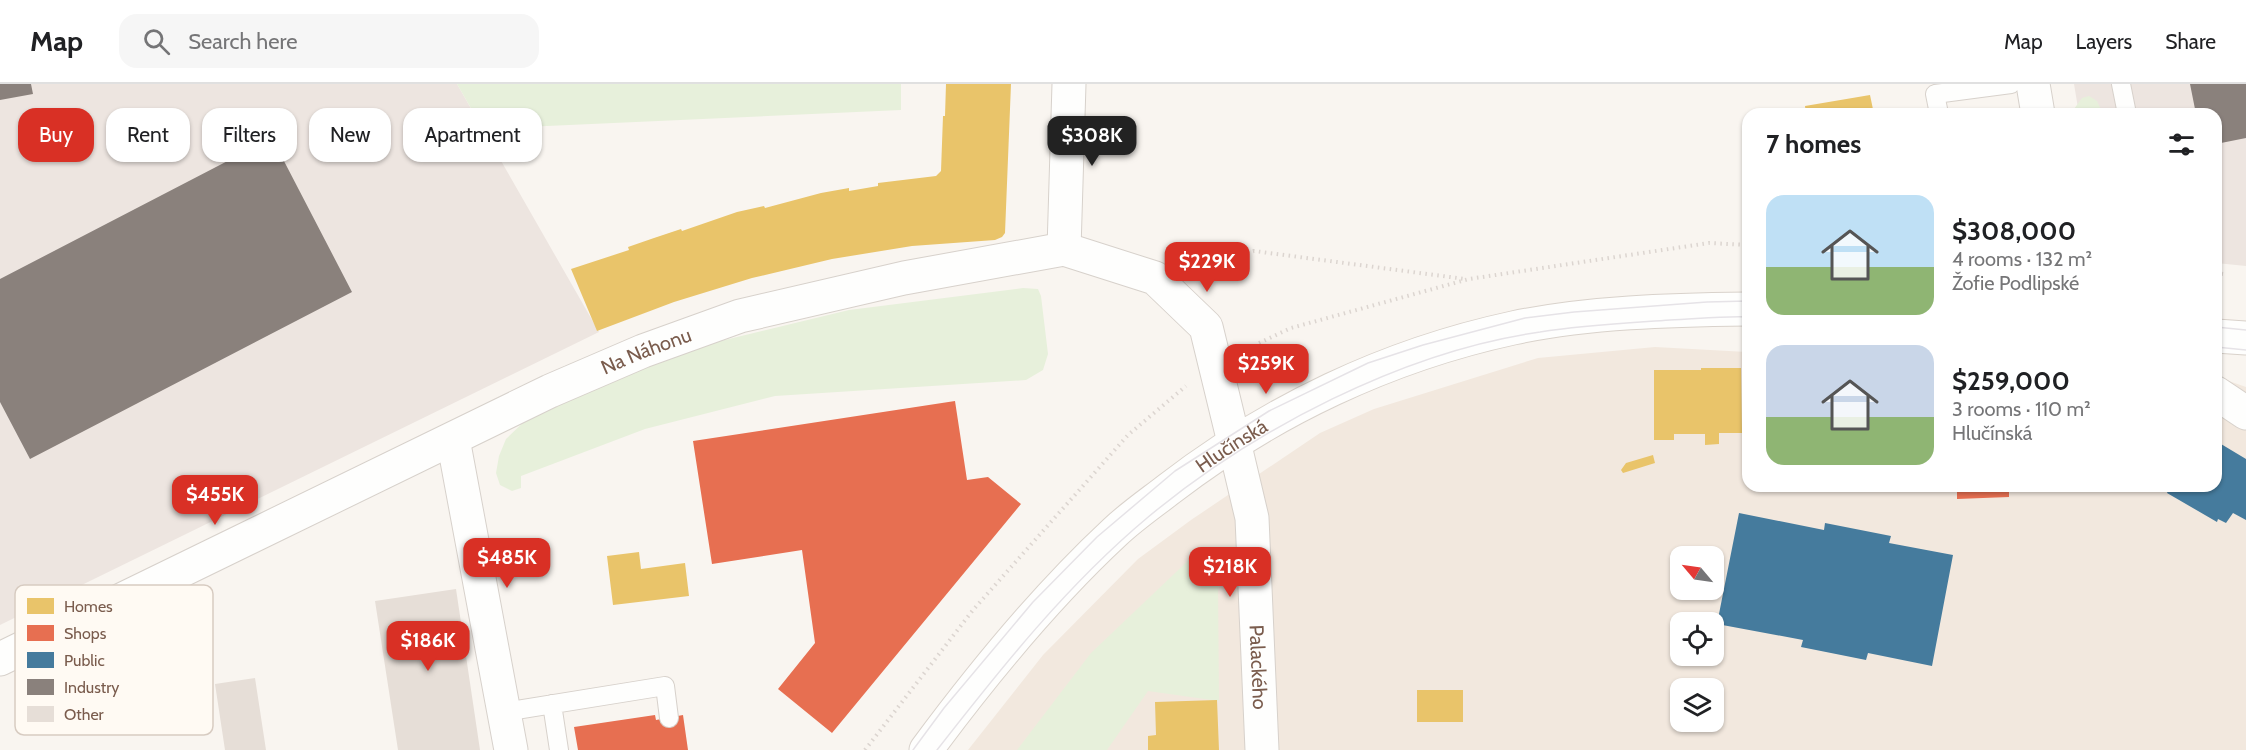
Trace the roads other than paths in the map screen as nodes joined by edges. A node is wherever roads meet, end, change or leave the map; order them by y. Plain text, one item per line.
1 (1069, 84) edge
2 (2011, 84) edge
3 (2033, 84) edge
4 (2121, 84) edge
5 (1938, 108) edge
6 (2037, 108) edge
7 (2126, 108) edge
8 (1064, 249) junction
9 (1742, 309) edge
10 (2222, 336) edge
11 (2246, 338) edge
12 (2222, 397) edge
13 (2246, 413) edge
14 (453, 439) junction
15 (1234, 442) junction
16 (152, 585) edge
17 (15, 652) edge
18 (0, 659) edge
19 (552, 704) junction
20 (504, 712) junction
21 (669, 718) dead end
22 (512, 750) edge
23 (559, 750) edge
24 (926, 750) edge
25 (1262, 750) edge

1 - 8 street
2 - 5 lane
3 - 6 street
4 - 7 lane
8 - 14 street, Na Náhonu
8 - 15 street, Na Náhonu
9 - 15 street, Hlučínská
10 - 11 street
12 - 13 street
14 - 16 street, Na Náhonu
14 - 20 street
15 - 24 street, Hlučínská
15 - 25 street, Palackého
17 - 18 street, Na Náhonu
19 - 20 lane
19 - 21 lane
19 - 23 lane
20 - 22 street

